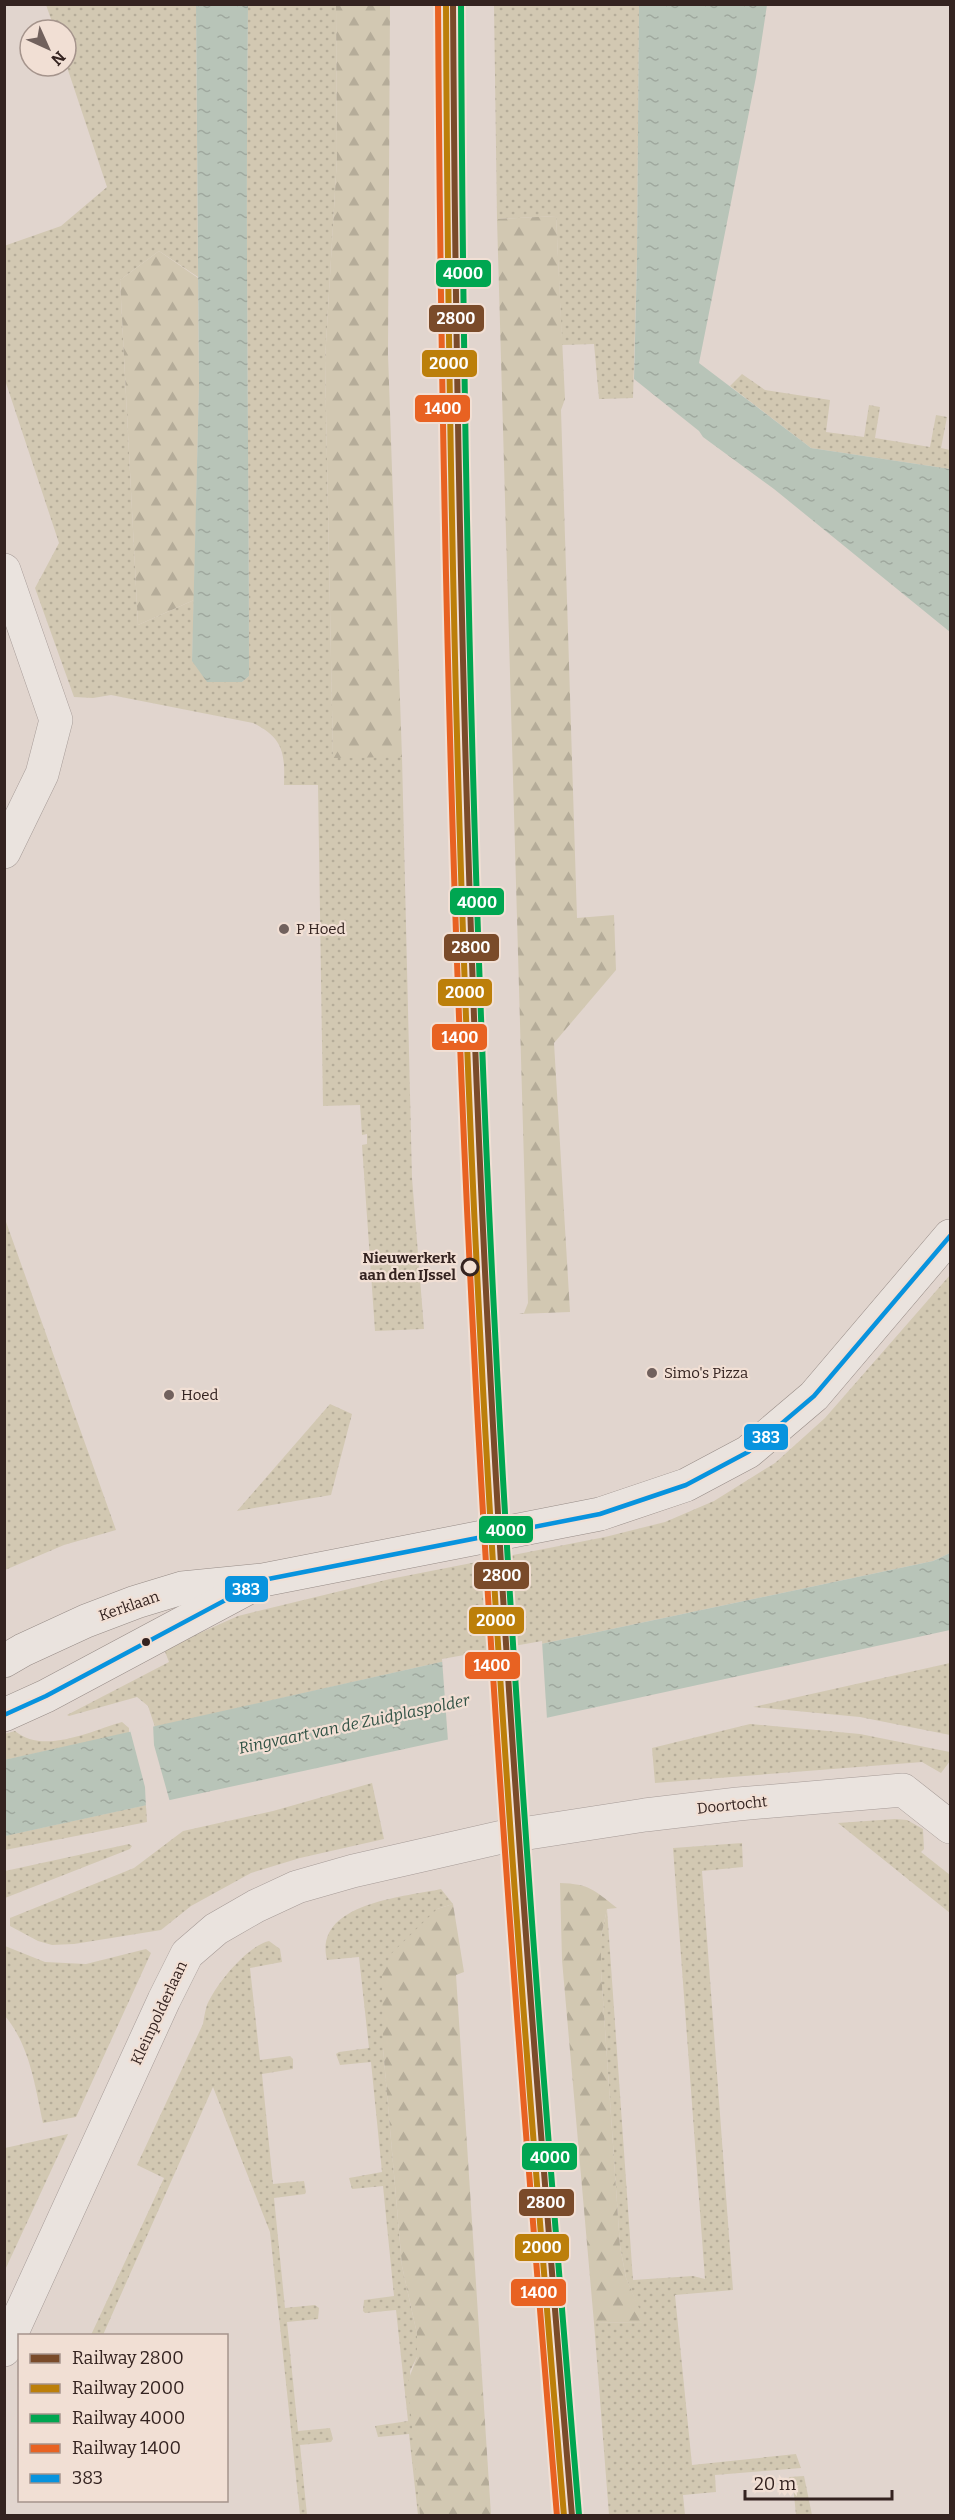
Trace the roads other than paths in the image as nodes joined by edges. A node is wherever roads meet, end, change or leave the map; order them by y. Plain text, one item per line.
1 (4, 570) edge
2 (4, 852) edge
3 (951, 1236) edge
4 (263, 1580) junction
5 (4, 1661) edge
6 (4, 1715) edge
7 (951, 1827) edge
8 (502, 1837) joint
9 (4, 2350) edge

1 - 2 street
3 - 4 street, Kerklaan
4 - 5 street, Kerklaan
4 - 6 street, Kerklaan
7 - 8 street, Doortocht
8 - 9 street, Kleinpolderlaan

